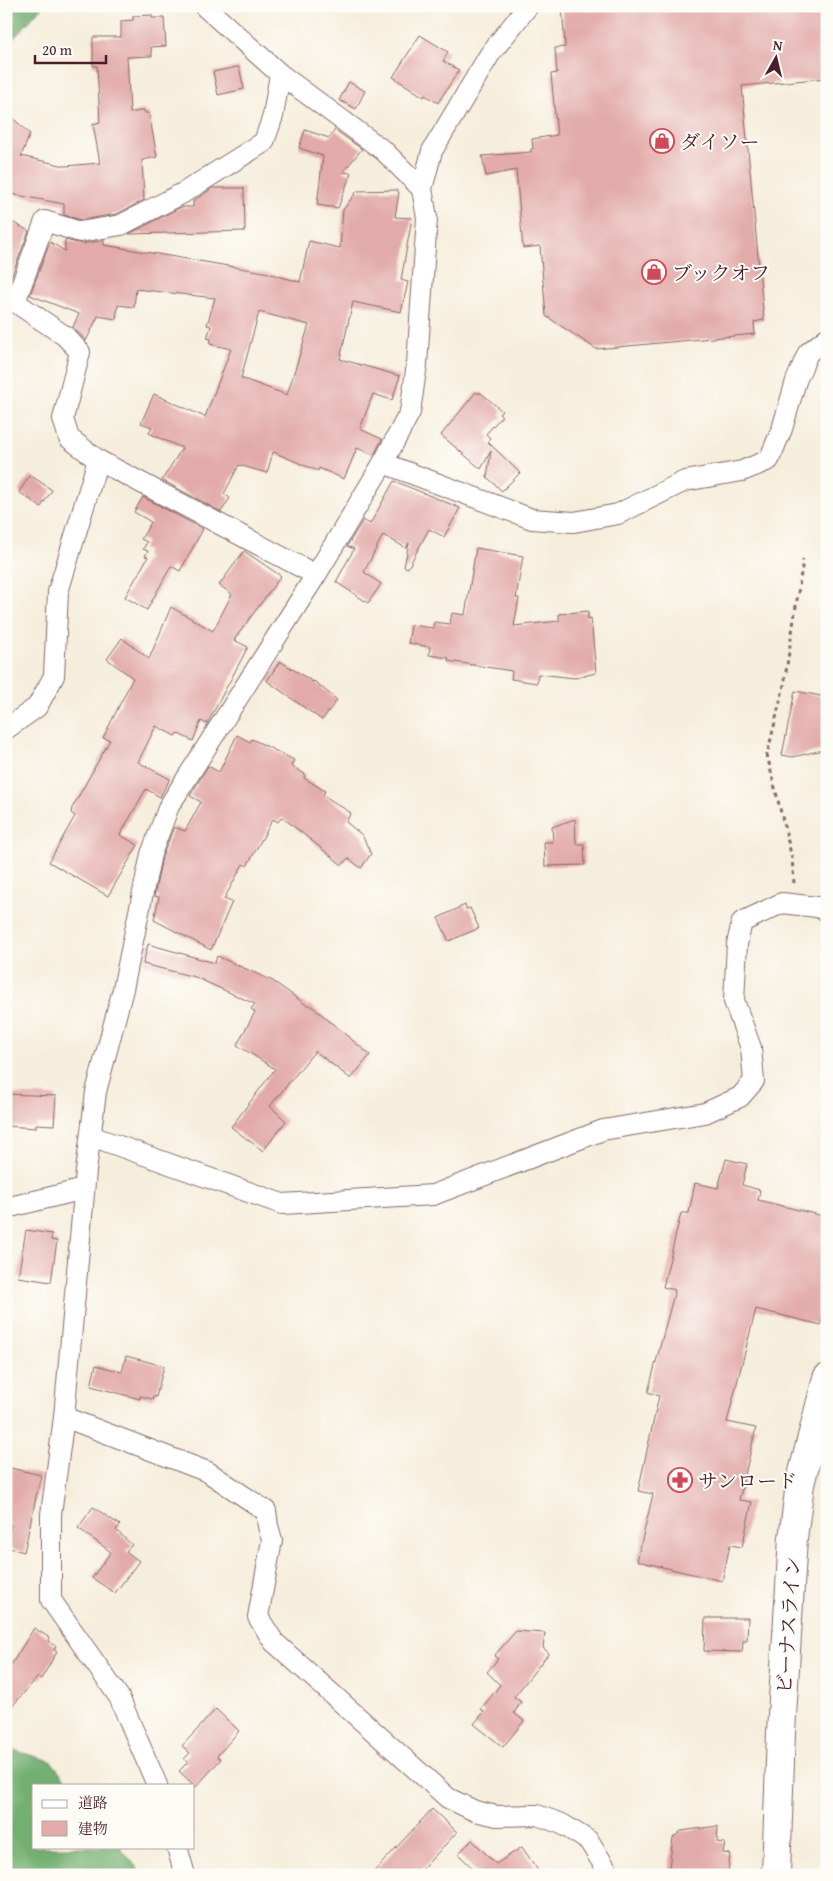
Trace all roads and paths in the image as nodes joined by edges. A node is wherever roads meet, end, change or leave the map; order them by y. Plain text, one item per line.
1 (204, 6) edge
2 (528, 6) edge
3 (280, 74) junction
4 (422, 189) junction
5 (827, 338) edge
6 (98, 460) junction
7 (382, 463) junction
8 (803, 560) dead end
9 (316, 575) junction
10 (6, 729) edge
11 (796, 904) junction
12 (827, 911) edge
13 (91, 1136) junction
14 (84, 1189) junction
15 (6, 1208) edge
16 (827, 1378) edge
17 (64, 1417) junction
18 (157, 1784) edge
19 (177, 1848) edge
20 (185, 1875) edge
21 (610, 1875) edge
22 (776, 1875) edge

1 - 3 street
2 - 4 street
3 - 4 street
3 - 6 street
4 - 7 street
5 - 7 street
6 - 9 street
6 - 10 street
7 - 9 street
8 - 11 path
9 - 13 street
11 - 12 street
11 - 13 street
13 - 14 street
14 - 15 street
14 - 17 street
16 - 22 main road, ビーナスライン
17 - 18 street
17 - 21 street
19 - 20 street

